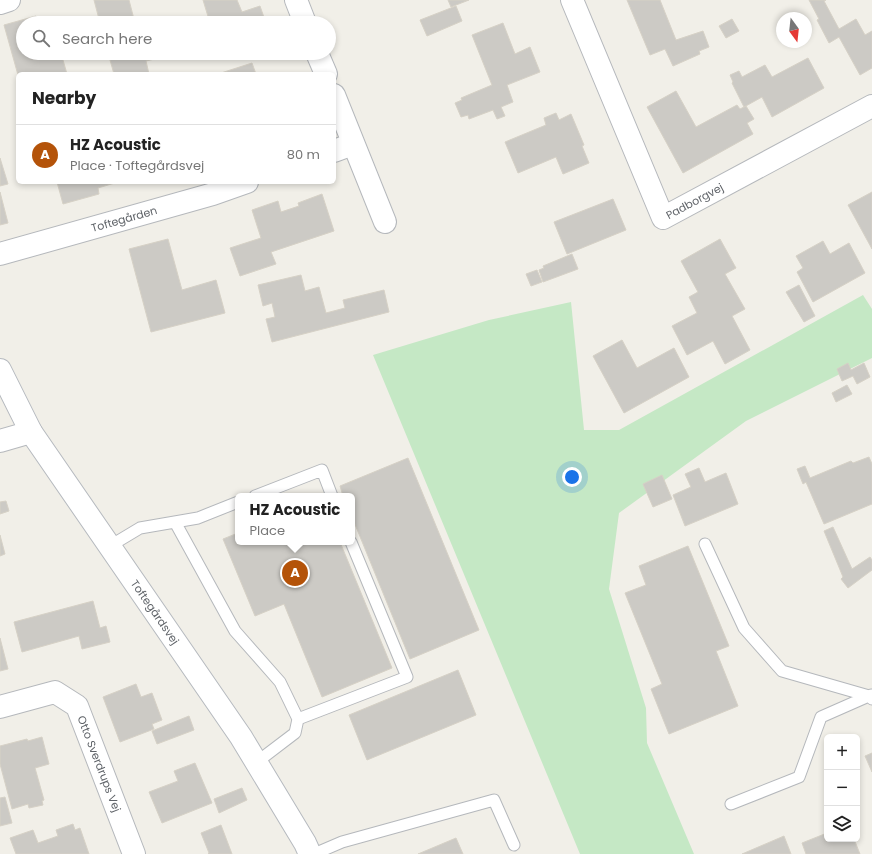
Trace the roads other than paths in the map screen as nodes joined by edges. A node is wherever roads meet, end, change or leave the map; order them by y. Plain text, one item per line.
1 (9, 0) edge
2 (296, 0) edge
3 (572, 0) edge
4 (0, 2) edge
5 (302, 16) edge
6 (320, 60) edge
7 (325, 72) edge
8 (336, 105) edge
9 (872, 106) edge
10 (344, 147) edge
11 (241, 184) edge
12 (385, 222) dead end
13 (0, 254) edge
14 (0, 370) edge
15 (31, 432) junction
16 (0, 441) edge
17 (263, 493) edge
18 (331, 493) edge
19 (235, 503) edge
20 (175, 522) junction
21 (705, 544) dead end
22 (352, 545) edge
23 (110, 546) junction
24 (871, 697) edge
25 (0, 707) edge
26 (298, 719) junction
27 (257, 762) junction
28 (731, 804) dead end
29 (514, 845) dead end
30 (134, 854) edge
31 (310, 854) edge
32 (314, 854) edge

1 - 4 street
2 - 5 street
3 - 9 street, Padborgvej
6 - 7 street
8 - 10 street
10 - 12 street
11 - 13 street, Toftegården
14 - 15 street, Toftegårdsvej
15 - 16 street
15 - 23 street, Toftegårdsvej
17 - 18 lane
19 - 20 lane
20 - 23 lane
20 - 26 lane
21 - 24 lane
22 - 26 lane
23 - 27 street, Toftegårdsvej
24 - 28 lane
25 - 30 street, Otto Sverdrups Vej
26 - 27 lane
27 - 31 street, Toftegårdsvej
29 - 32 lane

